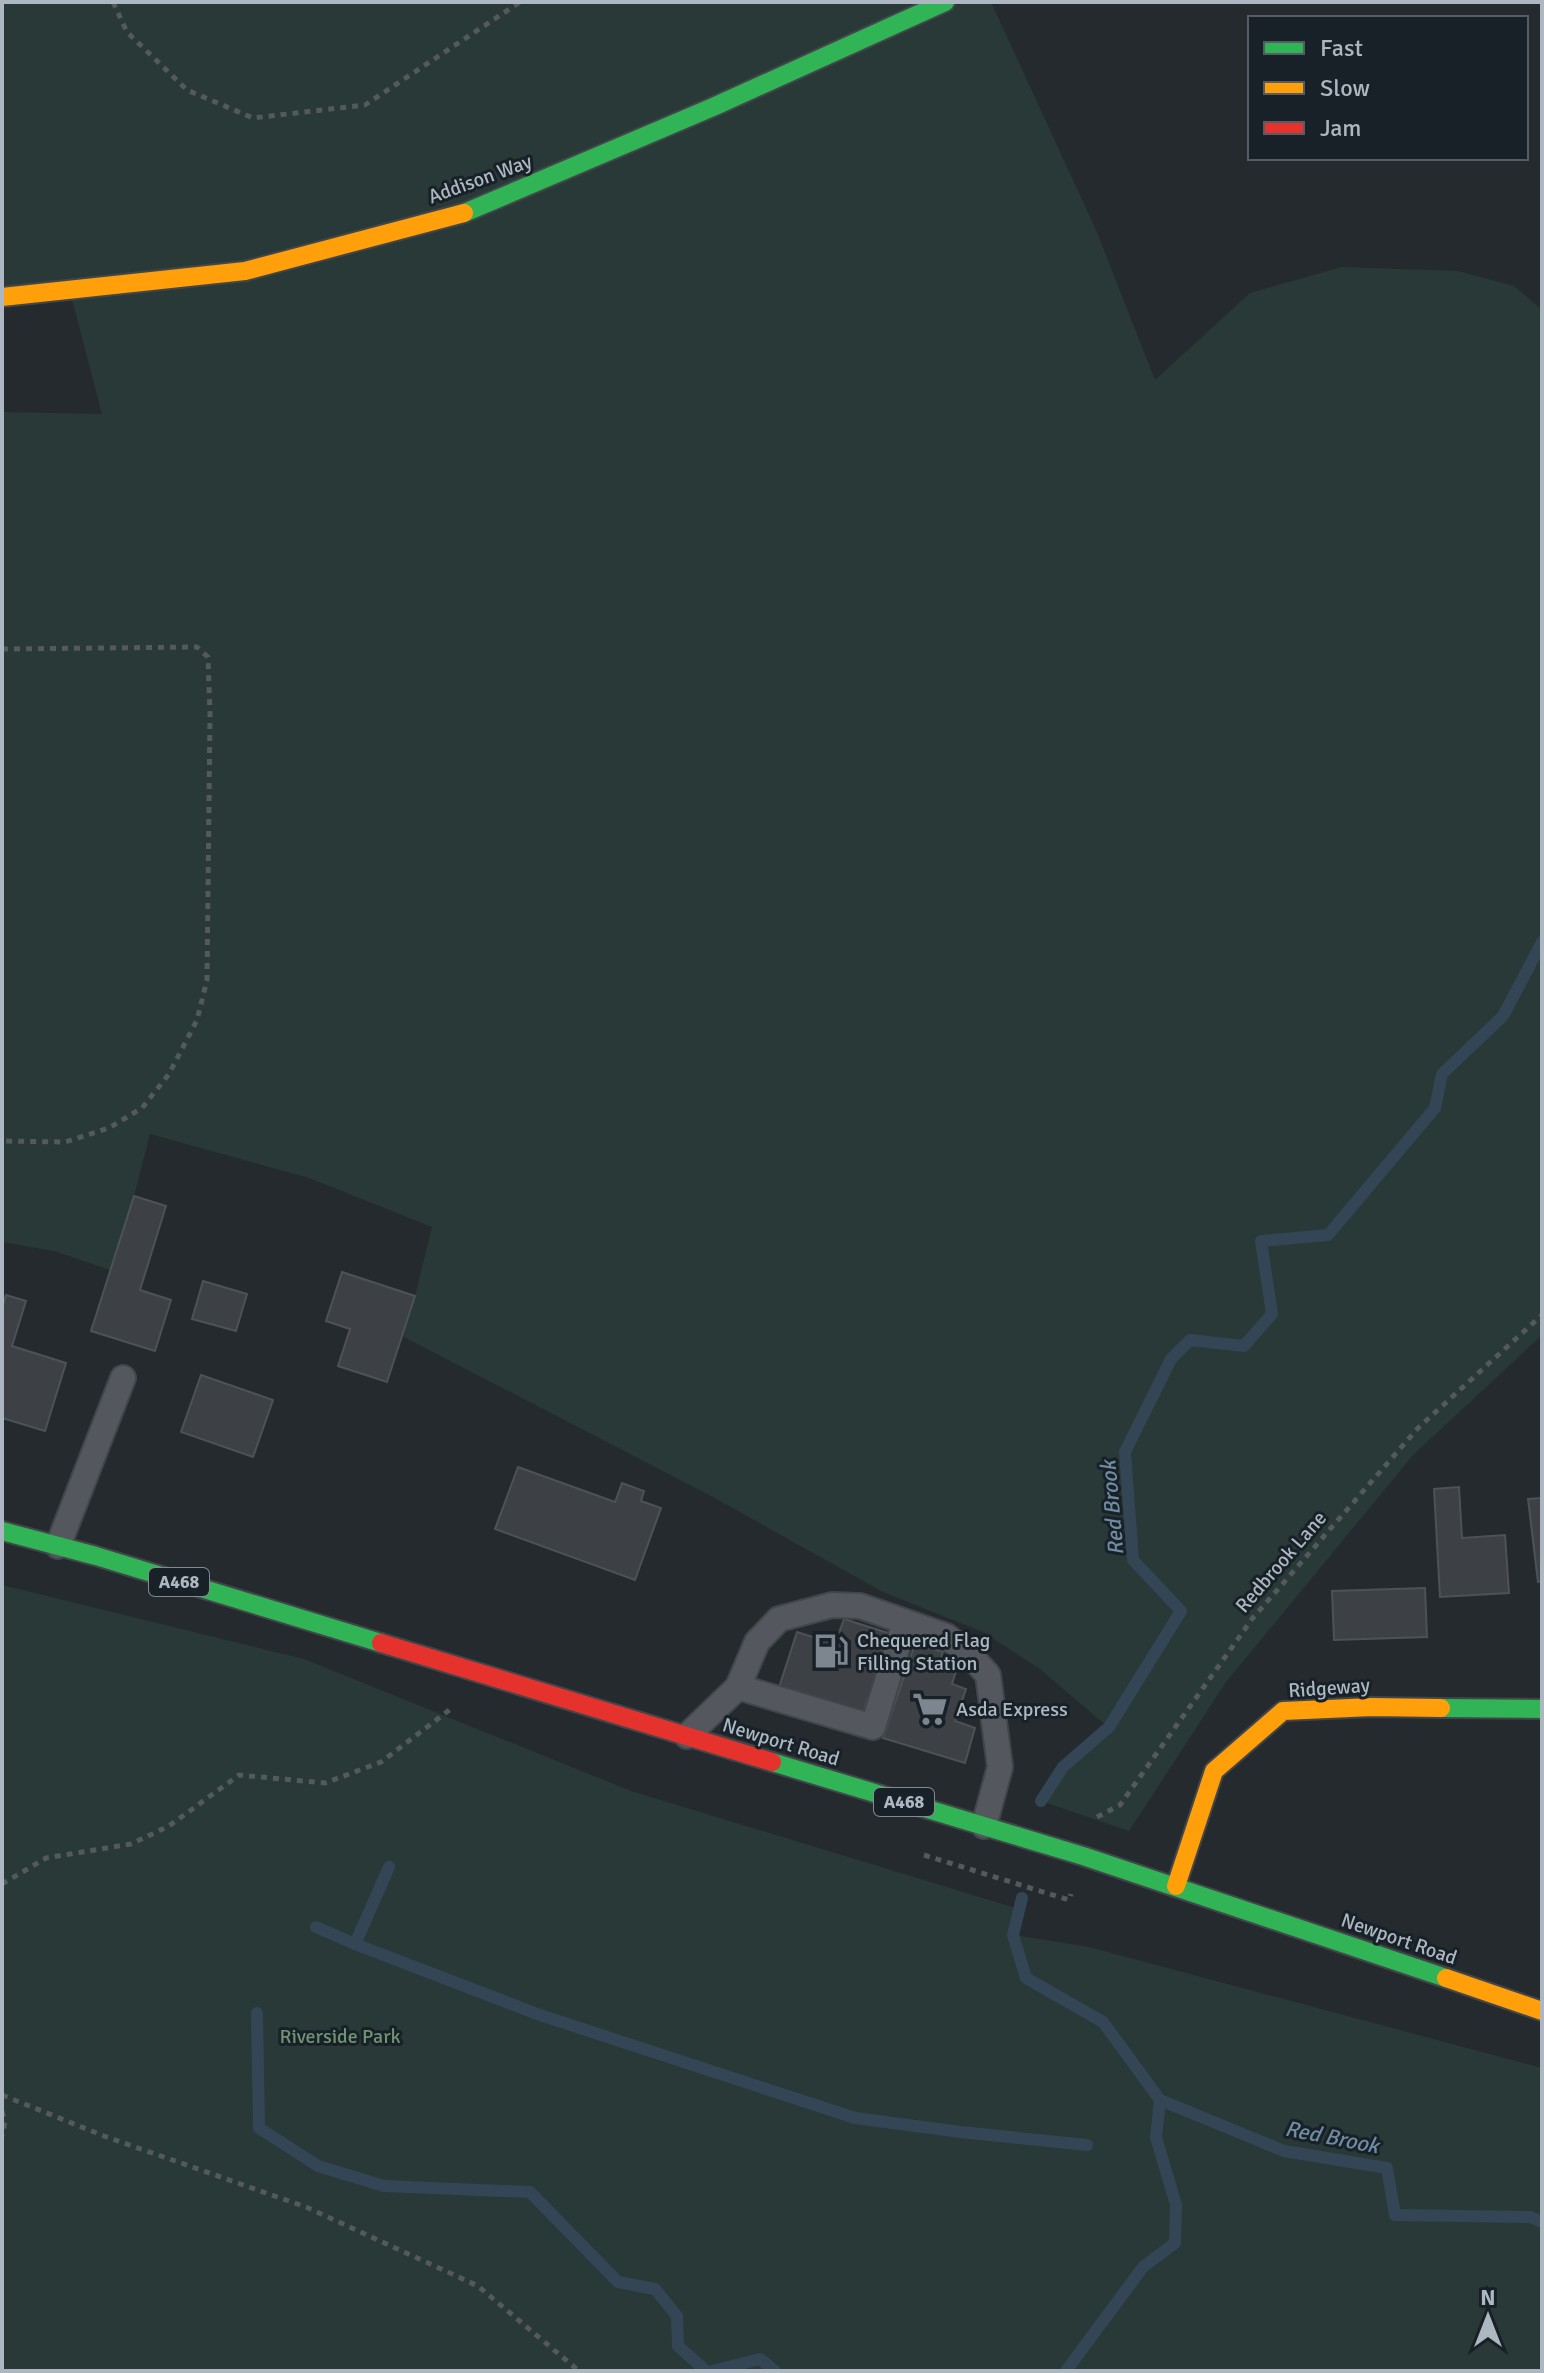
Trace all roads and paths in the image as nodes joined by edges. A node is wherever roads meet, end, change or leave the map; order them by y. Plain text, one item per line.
1 (113, 2) edge
2 (520, 2) edge
3 (945, 2) edge
4 (2, 297) edge
5 (2, 649) edge
6 (2, 1141) edge
7 (1542, 1315) edge
8 (123, 1378) dead end
9 (2, 1531) edge
10 (58, 1546) junction
11 (905, 1622) junction
12 (738, 1687) junction
13 (459, 1703) dead end
14 (1542, 1709) edge
15 (687, 1736) junction
16 (984, 1826) junction
17 (917, 1853) dead end
18 (1083, 1856) junction
19 (2, 1884) edge
20 (1176, 1886) junction
21 (1542, 2011) edge
22 (2, 2095) edge
23 (2, 2111) edge
24 (2, 2136) edge
25 (579, 2371) edge

1 - 2 path
3 - 4 main road, Addison Way
5 - 6 path
7 - 18 path, Redbrook Lane
8 - 10 lane
9 - 10 main road, Newport Road / A468
10 - 15 main road, Newport Road / A468
11 - 12 lane
11 - 12 lane
11 - 16 lane
12 - 15 lane
13 - 19 path
14 - 20 main road, Ridgeway
15 - 16 main road, Newport Road / A468
16 - 18 main road, Newport Road / A468
17 - 18 path, Redbrook Lane
18 - 20 main road, Newport Road / A468
20 - 21 main road, Newport Road / A468
22 - 25 path
23 - 24 path

